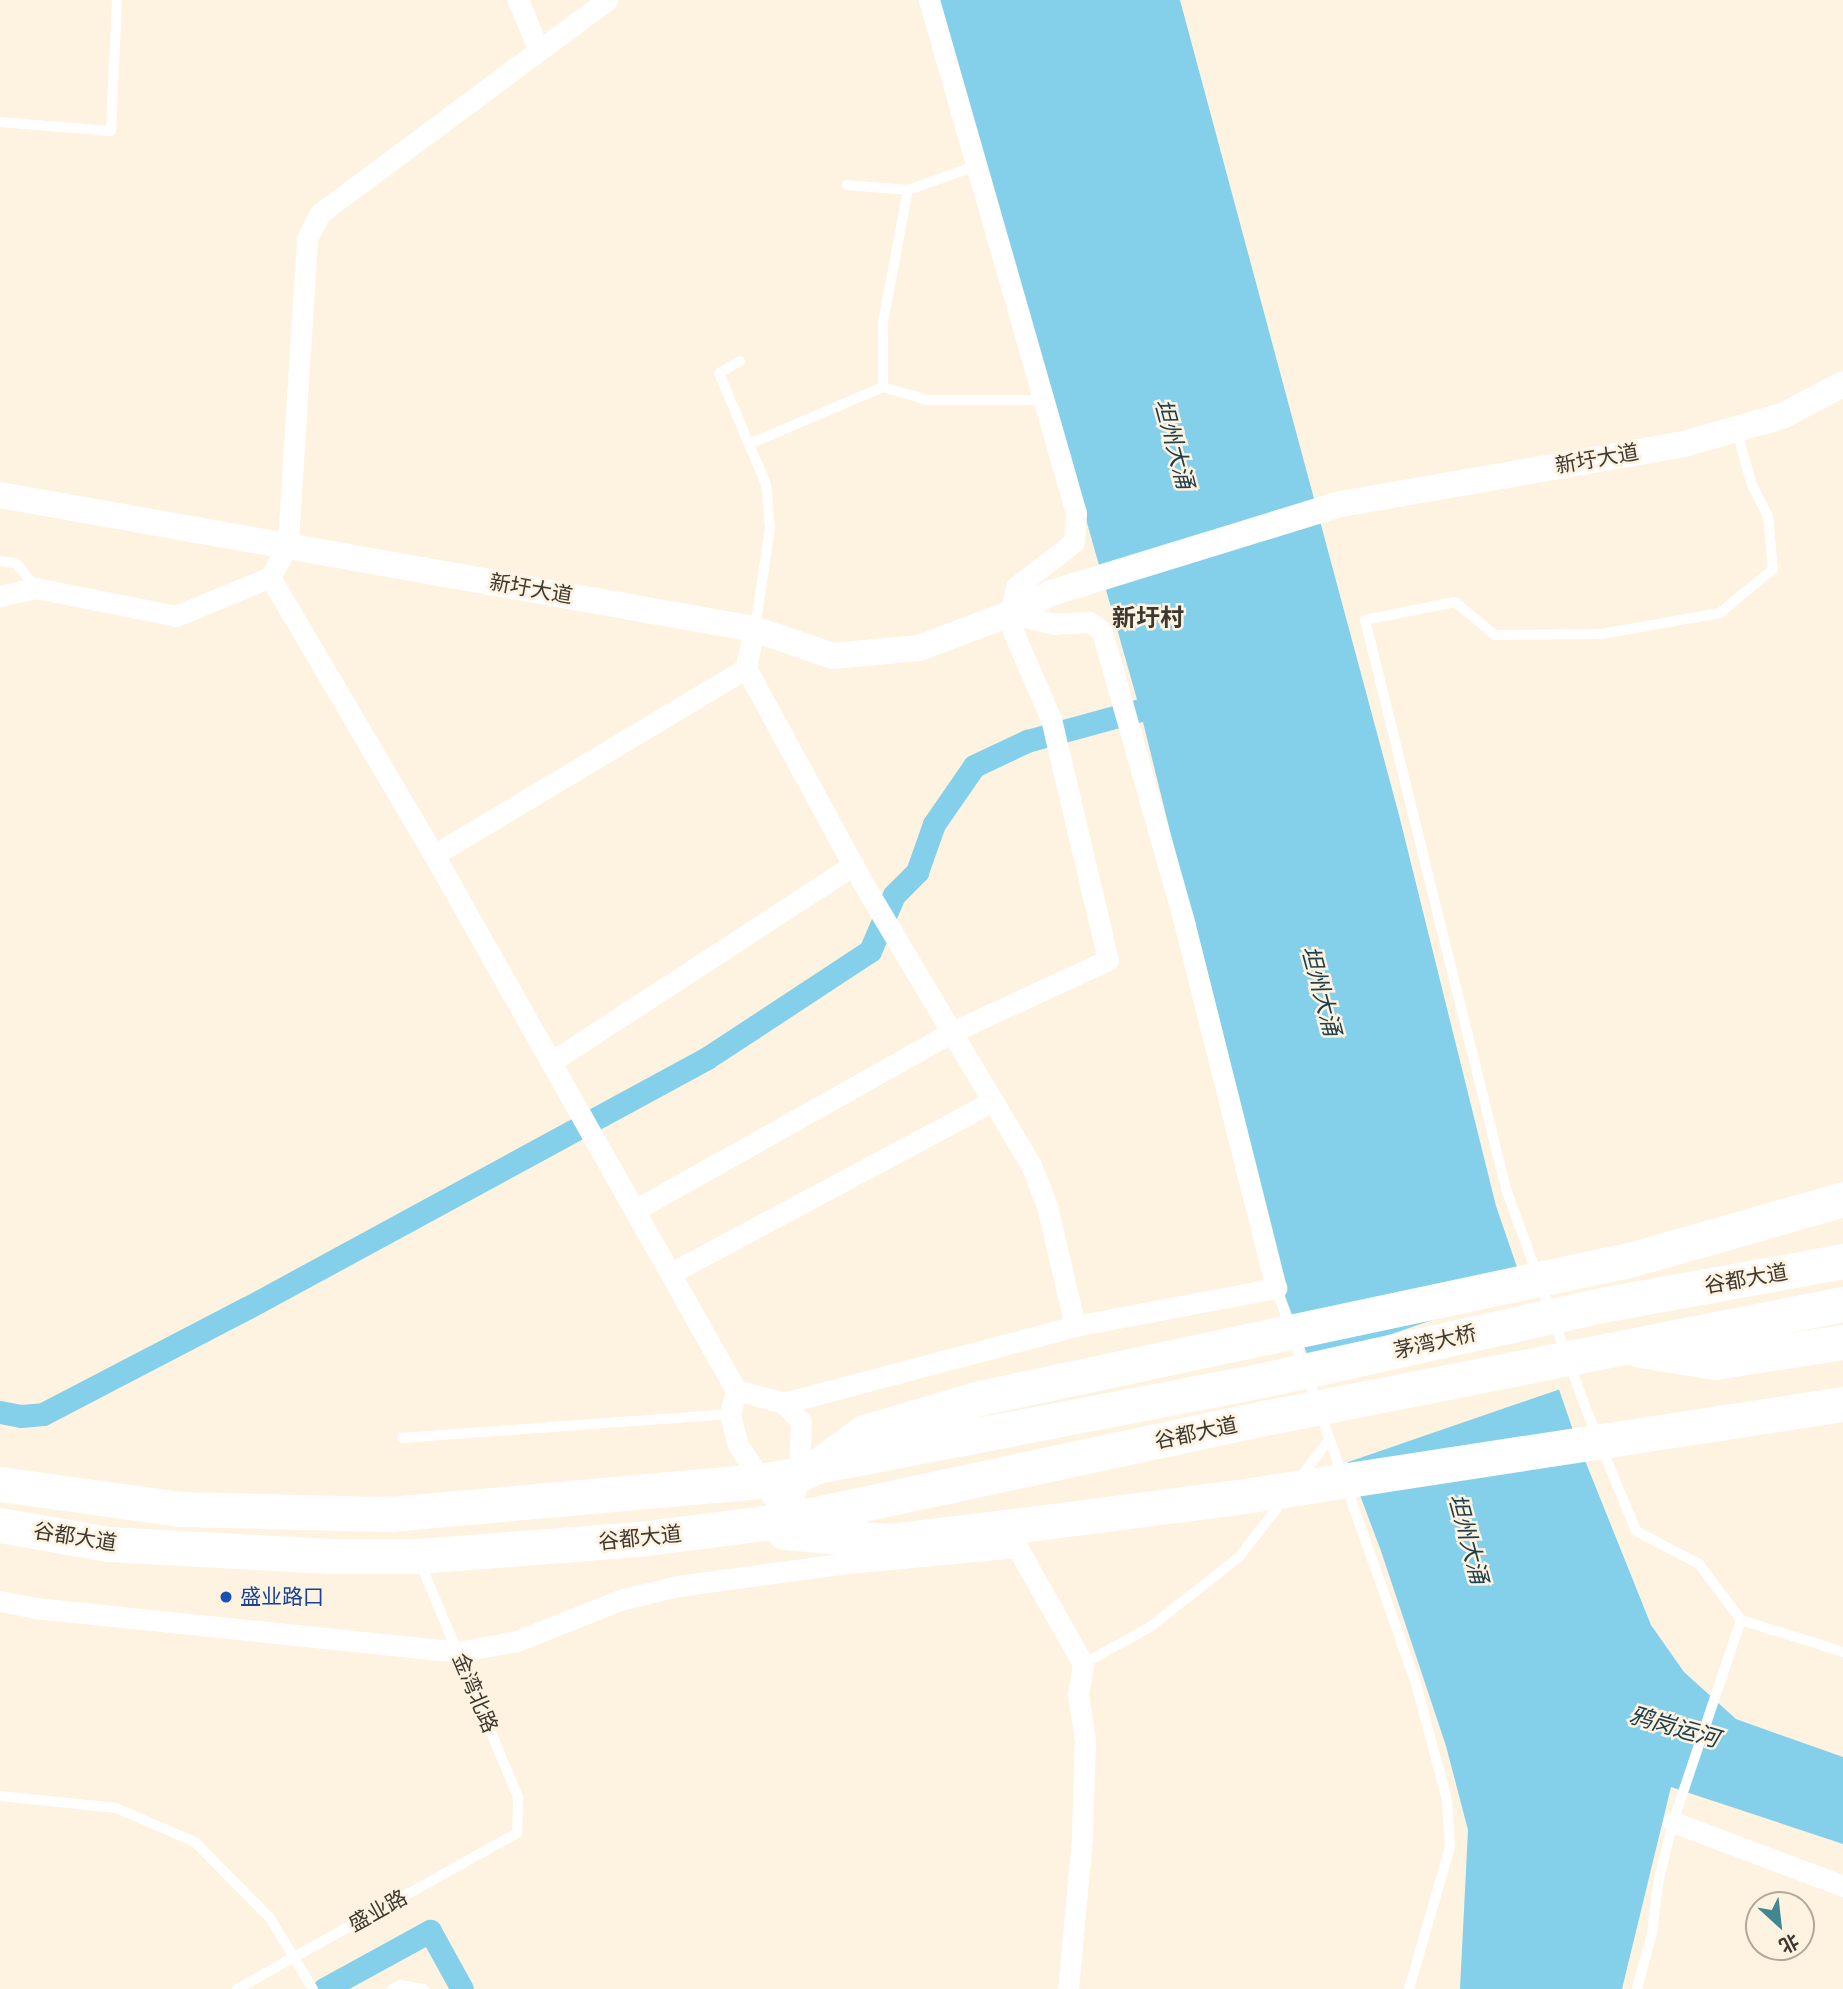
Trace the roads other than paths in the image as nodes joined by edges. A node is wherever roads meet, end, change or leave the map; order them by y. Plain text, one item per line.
1 (117, 0) edge
2 (518, 0) edge
3 (607, 0) edge
4 (929, 0) edge
5 (538, 49) junction
6 (0, 122) edge
7 (976, 166) junction
8 (846, 185) dead end
9 (908, 190) junction
10 (740, 361) dead end
11 (1843, 384) edge
12 (883, 387) junction
13 (1043, 400) junction
14 (1736, 429) junction
15 (749, 444) junction
16 (0, 495) edge
17 (288, 545) junction
18 (0, 561) edge
19 (270, 577) junction
20 (36, 588) junction
21 (0, 596) edge
22 (1010, 614) junction
23 (754, 629) junction
24 (746, 668) junction
25 (434, 855) junction
26 (853, 865) junction
27 (952, 1031) junction
28 (551, 1062) junction
29 (993, 1101) junction
30 (1843, 1199) edge
31 (635, 1210) junction
32 (1843, 1222) edge
33 (1843, 1261) edge
34 (671, 1273) junction
35 (1276, 1288) junction
36 (1607, 1304) junction
37 (1843, 1304) edge
38 (1075, 1326) junction
39 (1843, 1342) edge
40 (1616, 1346) junction
41 (1263, 1380) joint
42 (736, 1390) junction
43 (784, 1403) junction
44 (1843, 1404) edge
45 (730, 1414) junction
46 (1270, 1417) joint
47 (402, 1438) dead end
48 (1328, 1441) junction
49 (808, 1470) junction
50 (760, 1481) junction
51 (0, 1484) edge
52 (788, 1520) junction
53 (0, 1525) edge
54 (732, 1527) junction
55 (418, 1556) junction
56 (0, 1601) edge
57 (1741, 1620) junction
58 (1843, 1652) edge
59 (458, 1653) junction
60 (1083, 1664) junction
61 (0, 1796) edge
62 (1676, 1813) junction
63 (517, 1833) joint
64 (1843, 1886) edge
65 (295, 1956) junction
66 (237, 1989) edge
67 (313, 1989) edge
68 (392, 1989) edge
69 (424, 1989) edge
70 (1068, 1989) edge
71 (1409, 1989) edge
72 (1637, 1989) edge

1 - 6 lane
2 - 5 street
3 - 5 street
4 - 7 street
5 - 17 street
7 - 9 lane
7 - 13 street
8 - 9 lane
9 - 12 lane
10 - 15 lane
11 - 14 street, 新圩大道
12 - 13 lane
12 - 15 lane
13 - 22 street
14 - 22 street, 新圩大道
14 - 57 lane
15 - 23 lane
16 - 17 street, 新圩大道
17 - 19 street
17 - 23 street, 新圩大道
18 - 20 lane
19 - 20 street
19 - 25 street
20 - 21 street
22 - 23 street, 新圩大道
22 - 27 street
22 - 35 street
23 - 24 street
24 - 25 street
24 - 26 street
25 - 28 street
26 - 27 street
26 - 28 street
27 - 29 street
27 - 31 street
28 - 31 street
29 - 34 street
29 - 38 street
30 - 49 highway
31 - 34 street
32 - 36 highway
33 - 36 highway, 谷都大道
34 - 42 street
35 - 38 street
35 - 48 lane
36 - 41 highway, 茅湾大桥
37 - 40 highway, 谷都大道
38 - 43 street
39 - 40 highway
40 - 46 highway, 茅湾大桥
41 - 49 highway, 谷都大道
42 - 43 street
42 - 45 street
43 - 49 street
44 - 54 highway
45 - 47 lane
45 - 50 street
46 - 52 highway, 谷都大道
48 - 60 lane
48 - 71 lane
49 - 50 highway, 谷都大道
49 - 52 street
50 - 51 highway, 谷都大道
50 - 52 street
52 - 54 highway, 谷都大道
53 - 55 highway, 谷都大道
54 - 55 highway, 谷都大道
55 - 59 lane, 金湾北路
56 - 59 street
57 - 58 lane
57 - 62 lane
59 - 60 street
59 - 63 lane, 金湾北路
60 - 70 street
61 - 65 lane
62 - 64 street
62 - 72 lane
63 - 65 lane, 盛业路
65 - 66 lane, 盛业路
65 - 67 lane
68 - 69 lane

